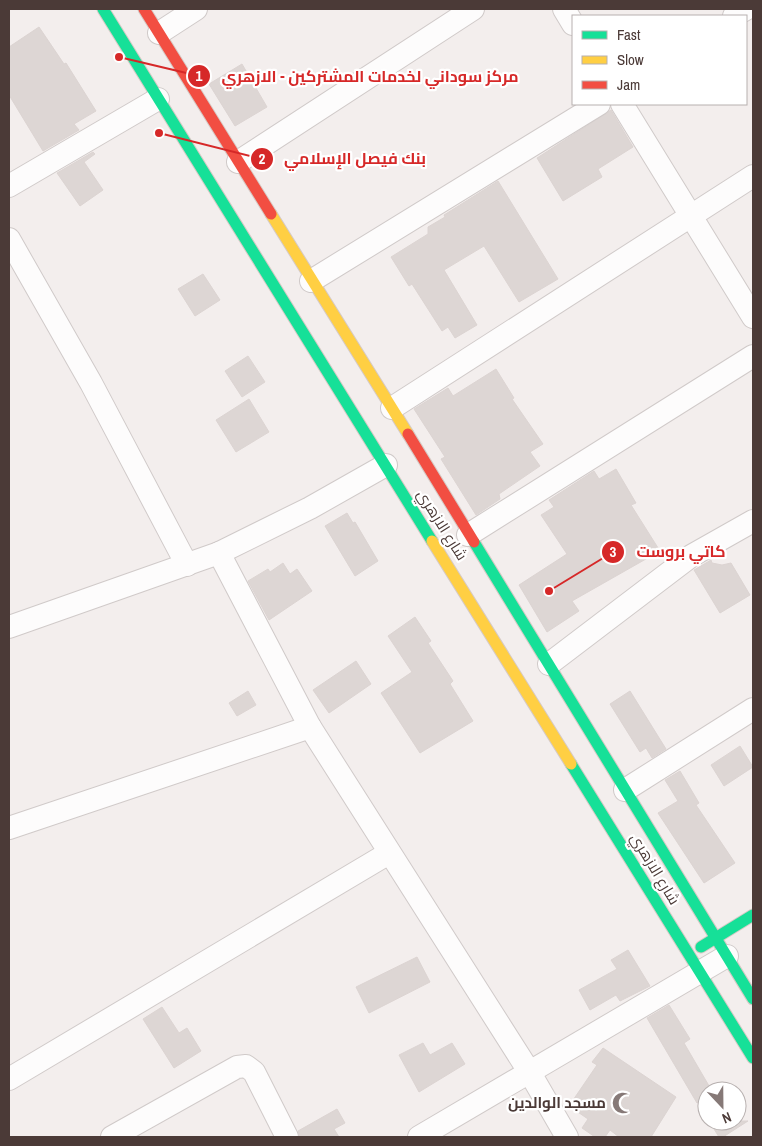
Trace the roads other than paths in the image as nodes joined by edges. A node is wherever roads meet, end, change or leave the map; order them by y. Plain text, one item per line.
1 (103, 9) edge
2 (144, 9) edge
3 (196, 9) edge
4 (473, 9) edge
5 (564, 9) edge
6 (572, 22) edge
7 (159, 33) junction
8 (158, 99) junction
9 (597, 105) edge
10 (623, 105) edge
11 (238, 162) junction
12 (753, 176) edge
13 (9, 186) edge
14 (690, 215) junction
15 (9, 239) edge
16 (312, 280) junction
17 (753, 317) edge
18 (753, 356) edge
19 (392, 408) junction
20 (386, 464) junction
21 (753, 521) edge
22 (468, 535) junction
23 (219, 553) junction
24 (187, 565) junction
25 (9, 626) edge
26 (548, 664) junction
27 (753, 709) edge
28 (310, 727) junction
29 (625, 790) junction
30 (9, 828) edge
31 (389, 853) junction
32 (753, 915) edge
33 (721, 947) junction
34 (694, 962) junction
35 (753, 999) edge
36 (753, 1058) edge
37 (530, 1073) junction
38 (9, 1079) edge
39 (112, 1137) edge
40 (287, 1137) edge
41 (419, 1137) edge
42 (567, 1137) edge

1 - 8 street, شارع الازهري
2 - 7 street, شارع الازهري
3 - 7 street
4 - 11 street
5 - 6 street
7 - 11 street, شارع الازهري
8 - 13 street
8 - 20 street, شارع الازهري
9 - 16 street
10 - 14 street
11 - 16 street, شارع الازهري
12 - 14 street
14 - 17 street
14 - 19 street
15 - 24 street
16 - 19 street, شارع الازهري
18 - 22 street
19 - 22 street, شارع الازهري
20 - 23 street
20 - 34 street, شارع الازهري
21 - 26 street
22 - 26 street, شارع الازهري
23 - 24 street
23 - 28 street
24 - 25 street
26 - 29 street, شارع الازهري
27 - 29 street
28 - 30 street
28 - 31 street
29 - 33 street, شارع الازهري
31 - 37 street
31 - 38 street
32 - 33 street
33 - 34 street
33 - 35 street, شارع الازهري
34 - 36 street, شارع الازهري
34 - 37 street
37 - 41 street
37 - 42 street
39 - 40 street

